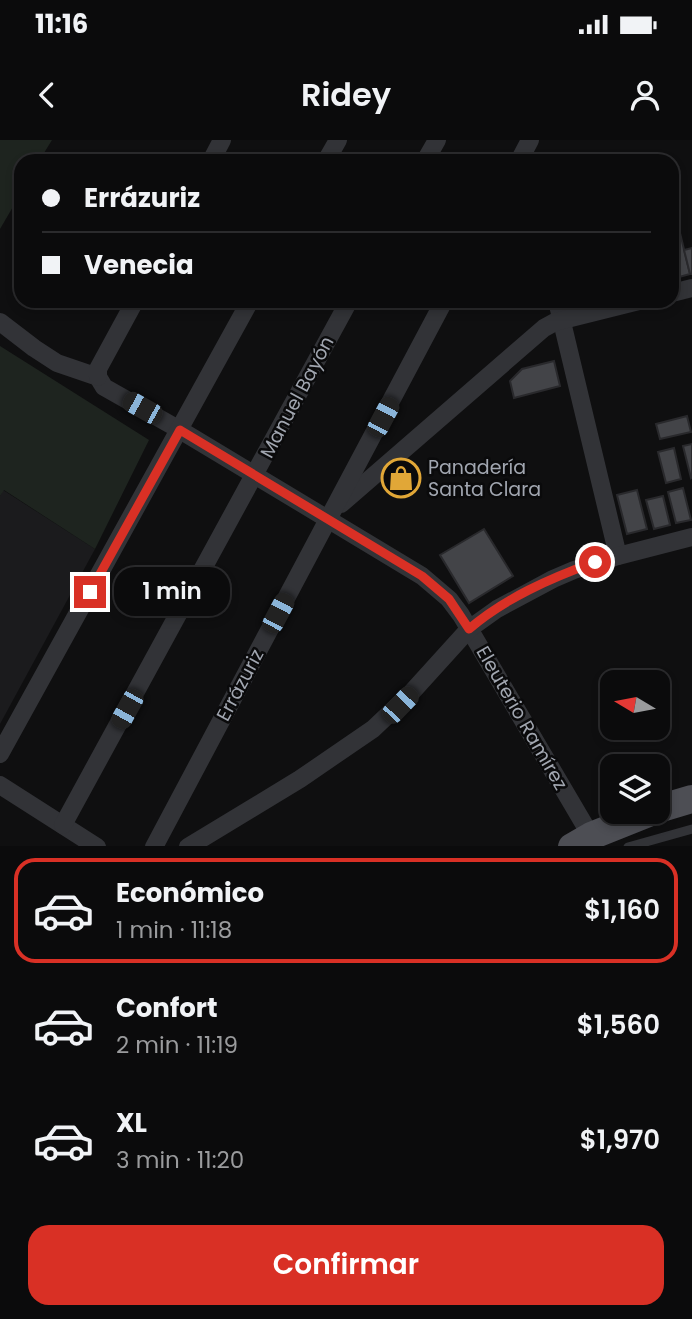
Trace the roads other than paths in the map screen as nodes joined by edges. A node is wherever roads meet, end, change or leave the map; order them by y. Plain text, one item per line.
1 (131, 308) edge
2 (246, 308) edge
3 (345, 308) edge
4 (440, 308) edge
5 (559, 308) edge
6 (611, 308) edge
7 (562, 320) junction
8 (0, 322) edge
9 (98, 377) junction
10 (180, 430) junction
11 (255, 476) junction
12 (331, 515) junction
13 (692, 537) edge
14 (618, 556) junction
15 (469, 629) junction
16 (0, 754) edge
17 (0, 785) edge
18 (692, 799) edge
19 (670, 805) edge
20 (692, 808) edge
21 (622, 824) edge
22 (63, 825) junction
23 (692, 829) edge
24 (582, 841) edge
25 (97, 846) edge
26 (154, 846) edge
27 (188, 846) edge
28 (628, 846) edge

1 - 9 street
2 - 10 street
3 - 11 street, Manuel Bayón
4 - 12 street, Errázuriz
5 - 7 street
6 - 7 street
7 - 12 street
7 - 14 street
8 - 9 street
9 - 10 street, Eleuterio Ramírez
10 - 11 street, Eleuterio Ramírez
10 - 16 street
11 - 12 street, Eleuterio Ramírez
11 - 22 street, Manuel Bayón
12 - 15 street, Eleuterio Ramírez
12 - 26 street, Errázuriz
13 - 14 street
14 - 15 street
15 - 24 street, Eleuterio Ramírez
15 - 27 street
17 - 22 street
18 - 19 main road
20 - 24 lane
21 - 24 main road
22 - 25 street
23 - 28 lane

